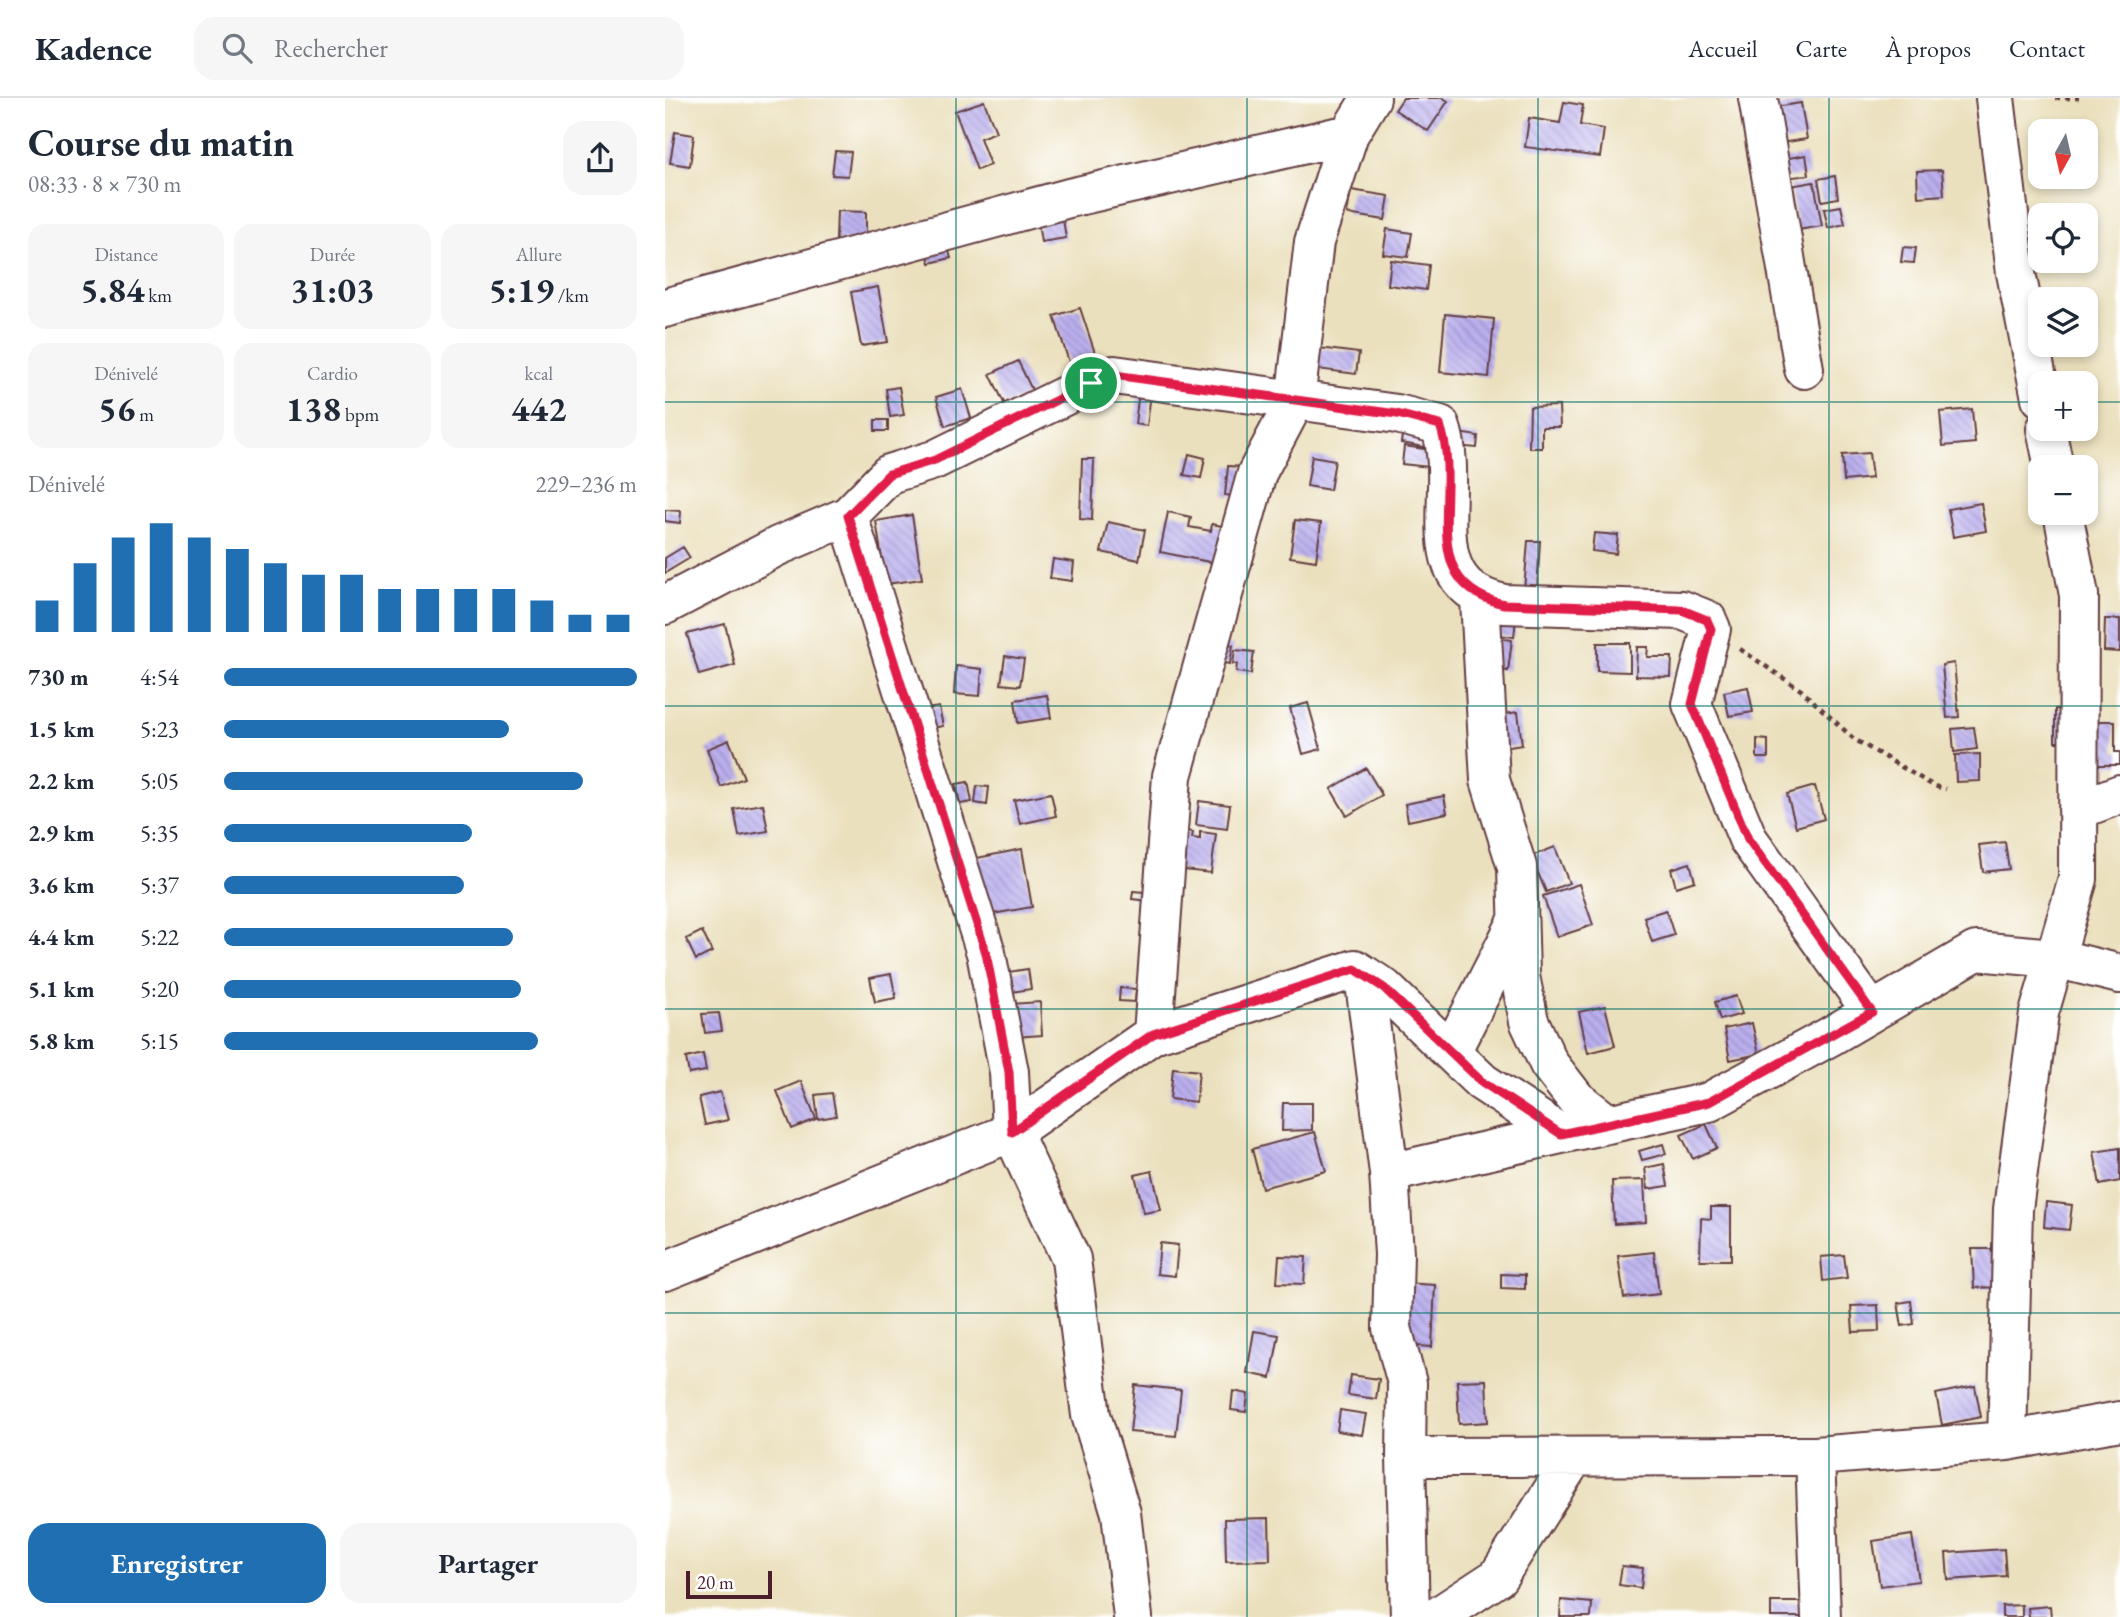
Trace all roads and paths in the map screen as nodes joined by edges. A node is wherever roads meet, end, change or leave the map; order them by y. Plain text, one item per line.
1 (1371, 98) edge
2 (1758, 98) edge
3 (1995, 98) edge
4 (2055, 98) edge
5 (2080, 98) edge
6 (1349, 134) junction
7 (665, 309) edge
8 (1804, 369) dead end
9 (2036, 371) edge
10 (1295, 401) junction
11 (848, 516) junction
12 (2065, 525) edge
13 (1480, 599) junction
14 (665, 606) edge
15 (1711, 629) junction
16 (1946, 789) dead end
17 (2120, 794) edge
18 (2078, 810) junction
19 (1520, 916) junction
20 (2055, 958) junction
21 (2120, 974) edge
22 (1364, 975) junction
23 (1872, 1012) junction
24 (1153, 1034) junction
25 (1451, 1052) junction
26 (1608, 1124) junction
27 (1012, 1132) junction
28 (1561, 1134) junction
29 (1389, 1172) junction
30 (665, 1271) edge
31 (2120, 1421) edge
32 (2007, 1441) junction
33 (1815, 1456) junction
34 (1406, 1457) junction
35 (1574, 1457) junction
36 (1133, 1617) edge
37 (1410, 1617) edge
38 (1437, 1617) edge
39 (1821, 1617) edge

1 - 6 street
2 - 8 street
3 - 9 street
4 - 5 path
6 - 7 street
6 - 10 street
10 - 11 street
10 - 13 street
10 - 24 street
11 - 14 street
11 - 27 street
12 - 18 street
13 - 15 street
13 - 19 street
15 - 16 path
15 - 23 street
17 - 18 street
18 - 20 street
19 - 25 street
19 - 26 street
20 - 21 street
20 - 23 street
20 - 32 street
22 - 24 street
22 - 25 street
22 - 29 street
23 - 26 street
24 - 27 street
25 - 28 street
26 - 28 street
27 - 30 street
27 - 36 street
28 - 29 street
29 - 34 street
31 - 32 street
32 - 33 street
33 - 35 street
33 - 39 street
34 - 35 street
34 - 37 street
35 - 38 street

